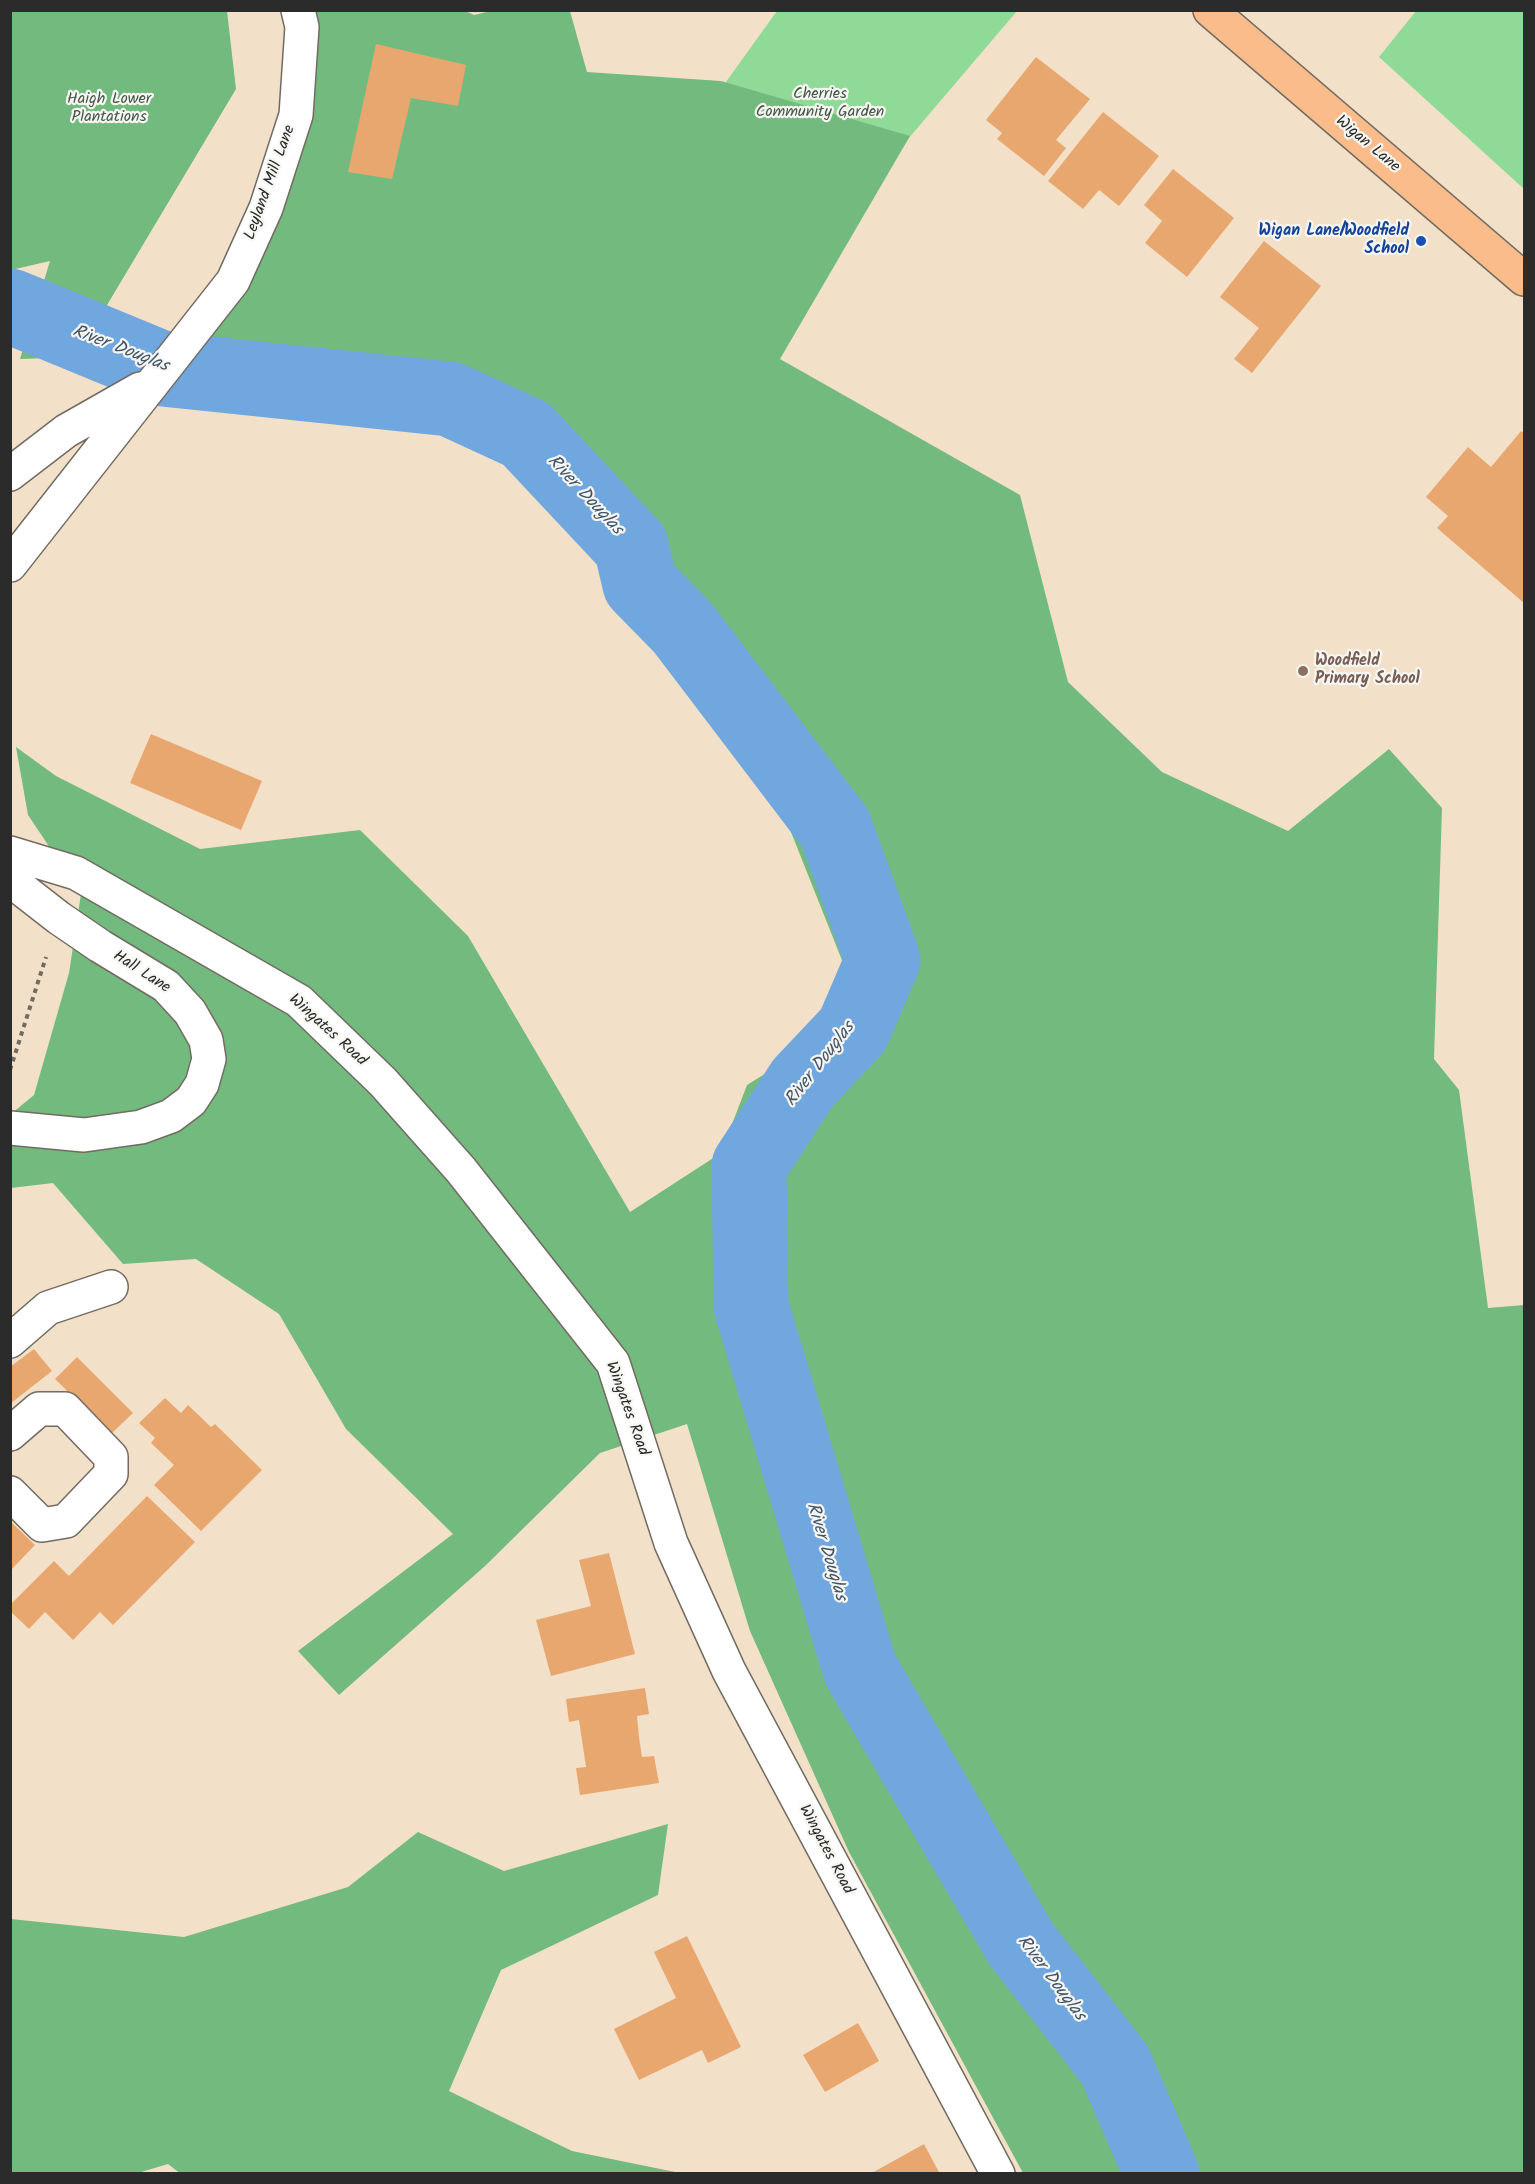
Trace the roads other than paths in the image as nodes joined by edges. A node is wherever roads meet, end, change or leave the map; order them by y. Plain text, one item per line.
1 (298, 10) edge
2 (1210, 10) edge
3 (1524, 279) edge
4 (155, 380) junction
5 (10, 474) edge
6 (10, 565) edge
7 (10, 853) edge
8 (10, 868) edge
9 (10, 1128) edge
10 (111, 1287) dead end
11 (10, 1341) edge
12 (10, 1434) edge
13 (10, 1493) edge
14 (998, 2174) edge

1 - 4 street, Leyland Mill Lane
2 - 3 highway, Wigan Lane
4 - 5 street
4 - 6 street, Leyland Mill Lane
7 - 14 street, Wingates Road
8 - 9 street, Hall Lane
10 - 11 street
12 - 13 street

